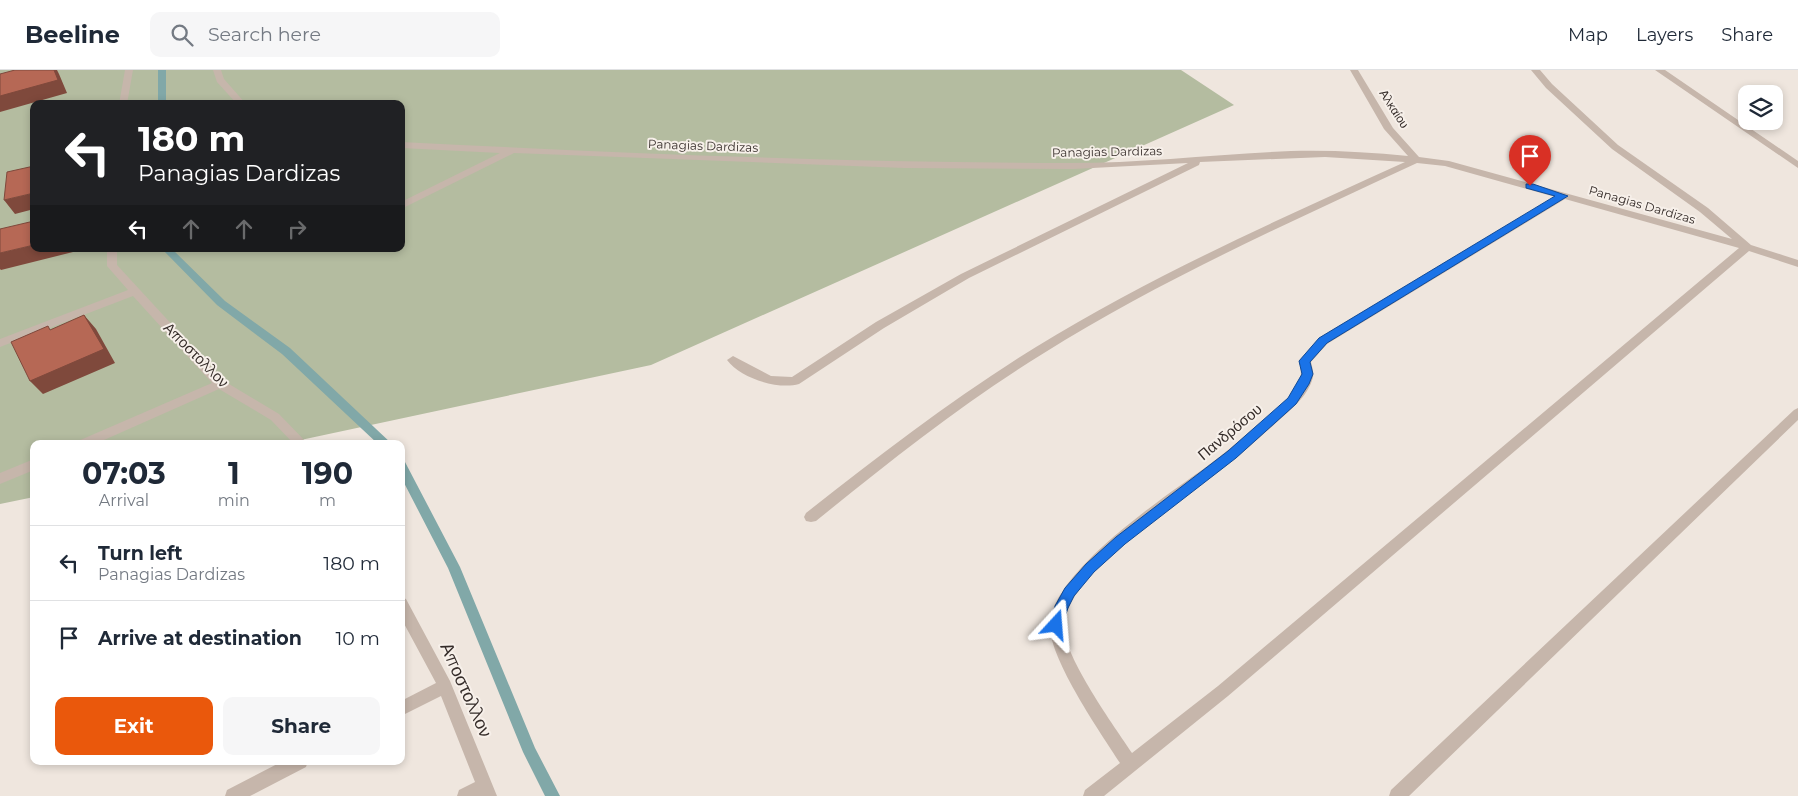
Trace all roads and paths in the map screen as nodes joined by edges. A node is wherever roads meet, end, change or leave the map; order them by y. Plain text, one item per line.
1 (129, 70) edge
2 (217, 70) edge
3 (1354, 70) edge
4 (1535, 70) edge
5 (1659, 70) edge
6 (124, 100) edge
7 (238, 100) edge
8 (405, 145) edge
9 (512, 151) junction
10 (1204, 160) junction
11 (1416, 160) junction
12 (1798, 165) edge
13 (1563, 196) junction
14 (405, 204) edge
15 (1747, 247) junction
16 (112, 252) edge
17 (1798, 264) edge
18 (135, 291) junction
19 (0, 343) edge
20 (733, 360) dead end
21 (220, 384) junction
22 (1798, 413) edge
23 (91, 440) edge
24 (298, 440) edge
25 (30, 466) edge
26 (0, 479) edge
27 (811, 517) dead end
28 (405, 610) edge
29 (445, 686) junction
30 (405, 707) edge
31 (1130, 764) junction
32 (292, 765) edge
33 (487, 790) edge
34 (233, 796) edge
35 (465, 796) edge
36 (1091, 796) edge
37 (1397, 796) edge

1 - 6 street
2 - 7 street
3 - 11 street, Αλκαίου
4 - 15 street
5 - 12 street
8 - 9 street, Panagias Dardizas
9 - 10 street, Panagias Dardizas
9 - 14 street
10 - 11 street, Panagias Dardizas
10 - 20 street
11 - 13 street, Panagias Dardizas
11 - 27 street
13 - 15 street, Panagias Dardizas
13 - 31 street, Πανδρόσου
15 - 17 street, Panagias Dardizas
15 - 31 street
16 - 18 street, Αποστολλον
18 - 19 street
18 - 21 street, Αποστολλον
21 - 23 street
21 - 24 street, Αποστολλον
22 - 37 street
25 - 26 street
28 - 29 street, Αποστολλον
29 - 30 street
29 - 33 street, Αποστολλον
31 - 36 street
32 - 34 street
33 - 35 street

